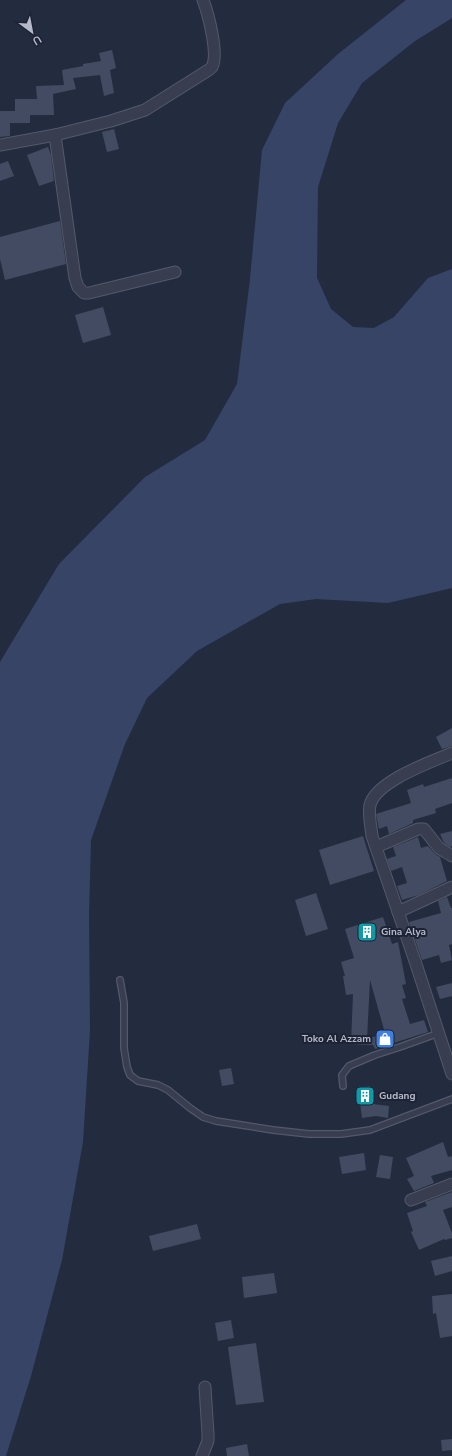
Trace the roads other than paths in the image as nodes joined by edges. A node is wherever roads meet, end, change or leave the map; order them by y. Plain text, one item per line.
1 (203, 0) edge
2 (55, 135) junction
3 (0, 145) edge
4 (175, 272) dead end
5 (452, 753) edge
6 (376, 847) junction
7 (452, 856) edge
8 (452, 887) edge
9 (398, 912) junction
10 (120, 980) dead end
11 (438, 1033) junction
12 (452, 1074) edge
13 (343, 1086) dead end
14 (452, 1099) edge
15 (452, 1184) edge
16 (411, 1200) dead end
17 (205, 1387) dead end
18 (202, 1456) edge

1 - 2 street
2 - 3 street
2 - 4 street
5 - 6 street
6 - 7 street
6 - 9 street
8 - 9 street
9 - 11 street
10 - 14 lane
11 - 12 street
11 - 13 lane
15 - 16 street
17 - 18 street

